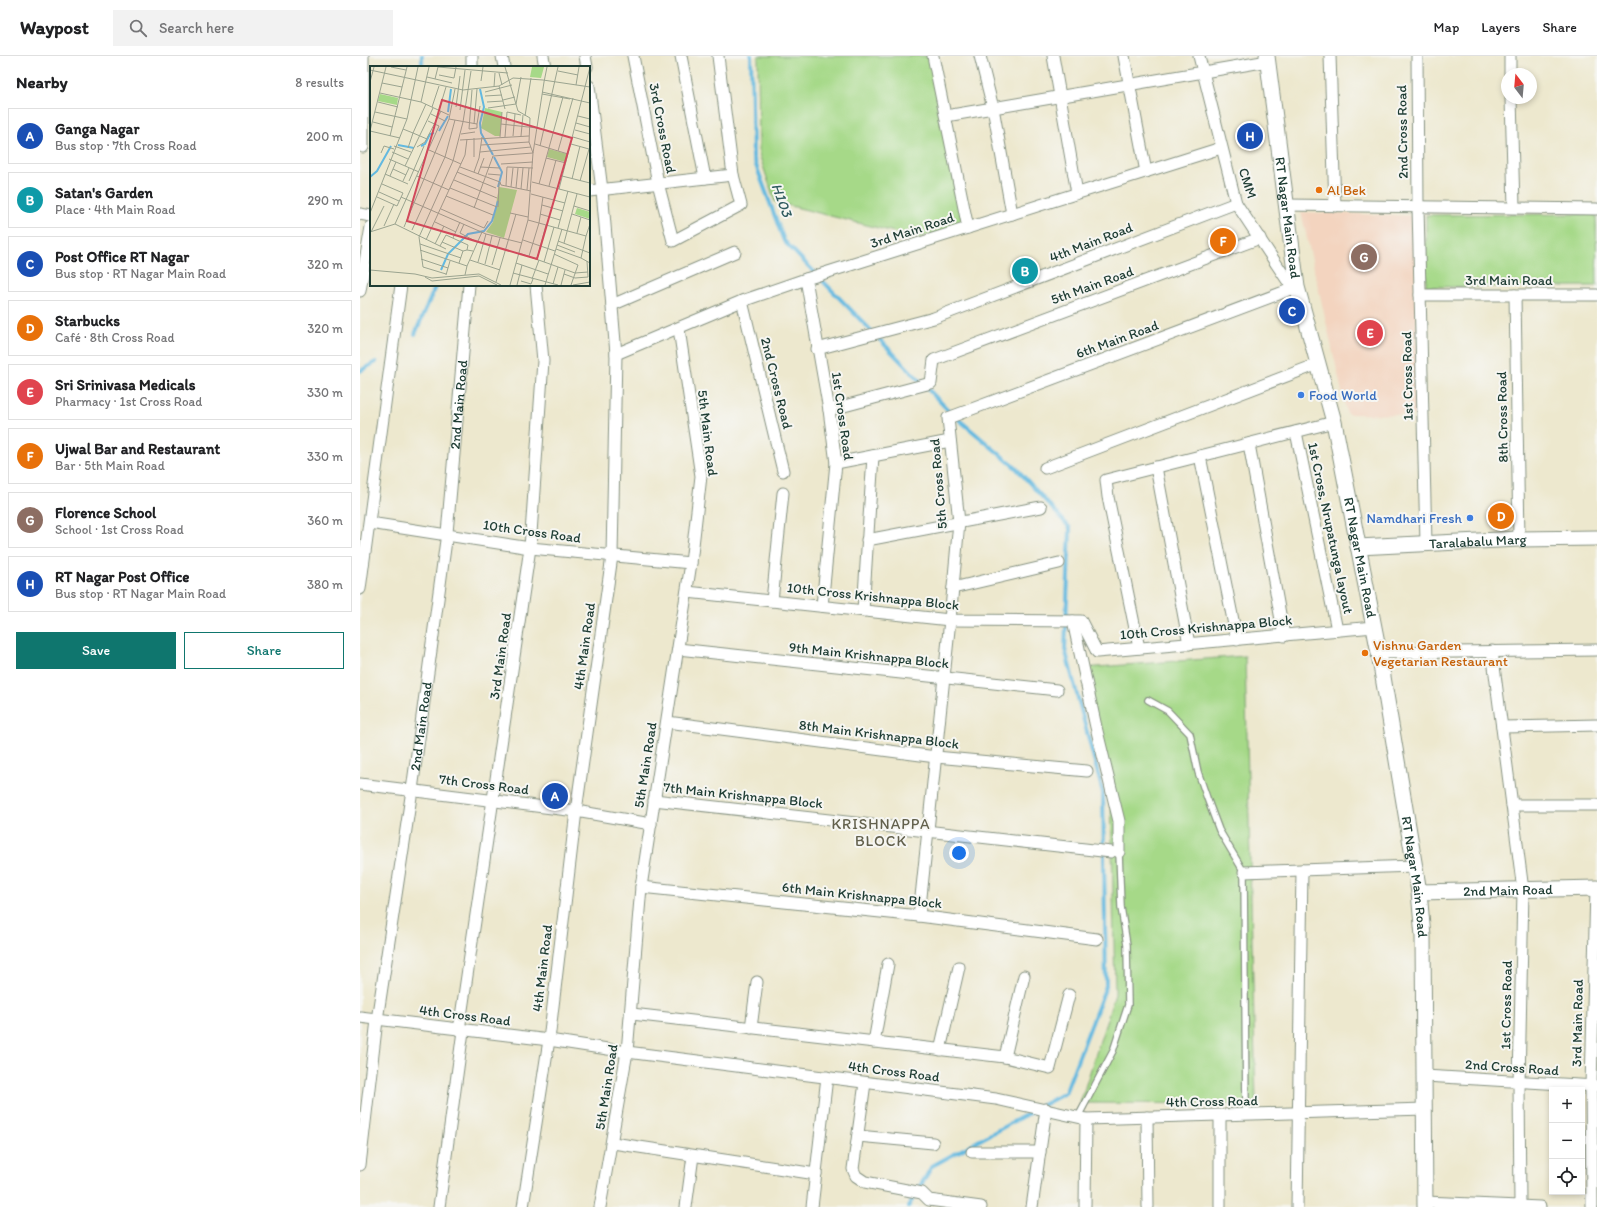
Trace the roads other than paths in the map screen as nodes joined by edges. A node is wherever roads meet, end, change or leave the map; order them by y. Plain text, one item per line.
1 (363, 56) edge
2 (502, 56) edge
3 (543, 56) edge
4 (585, 56) edge
5 (633, 56) edge
6 (681, 56) edge
7 (718, 56) edge
8 (933, 56) edge
9 (980, 56) edge
10 (1053, 56) edge
11 (1124, 56) edge
12 (1199, 56) edge
13 (1330, 56) edge
14 (1417, 56) edge
15 (1510, 56) edge
16 (1267, 58) edge
17 (504, 66) edge
18 (545, 66) edge
19 (586, 66) edge
20 (1510, 68) edge
21 (1202, 72) junction
22 (1129, 85) junction
23 (590, 94) edge
24 (1060, 97) junction
25 (1511, 104) edge
26 (993, 108) junction
27 (946, 116) junction
28 (364, 147) edge
29 (1221, 148) junction
30 (1146, 172) junction
31 (733, 175) junction
32 (705, 178) junction
33 (658, 183) junction
34 (602, 190) junction
35 (590, 192) edge
36 (1077, 193) junction
37 (1236, 203) junction
38 (1287, 205) junction
39 (1335, 206) junction
40 (1418, 207) junction
41 (1514, 207) junction
42 (1597, 209) edge
43 (360, 214) edge
44 (1012, 214) junction
45 (370, 216) edge
46 (968, 228) junction
47 (370, 236) edge
48 (1260, 238) junction
49 (735, 252) dead end
50 (808, 278) junction
51 (365, 279) edge
52 (401, 286) edge
53 (469, 286) edge
54 (536, 286) edge
55 (1296, 287) junction
56 (360, 291) edge
57 (1515, 295) junction
58 (1597, 295) edge
59 (1420, 296) junction
60 (742, 301) junction
61 (612, 305) junction
62 (678, 329) junction
63 (817, 349) junction
64 (616, 354) junction
65 (1318, 364) junction
66 (829, 410) junction
67 (948, 418) joint
68 (1334, 422) junction
69 (1296, 432) junction
70 (950, 441) junction
71 (1249, 444) junction
72 (873, 456) junction
73 (1200, 456) junction
74 (836, 463) junction
75 (1156, 467) junction
76 (1045, 468) dead end
77 (783, 471) dead end
78 (783, 493) dead end
79 (1041, 507) dead end
80 (959, 522) junction
81 (370, 523) junction
82 (447, 534) junction
83 (1597, 538) edge
84 (1519, 539) junction
85 (867, 540) junction
86 (1426, 544) junction
87 (1358, 547) junction
88 (530, 548) junction
89 (612, 556) junction
90 (691, 563) junction
91 (1059, 563) dead end
92 (953, 588) junction
93 (360, 589) edge
94 (687, 592) junction
95 (772, 601) junction
96 (822, 606) junction
97 (863, 611) junction
98 (950, 620) junction
99 (1073, 621) junction
100 (1374, 627) junction
101 (1337, 630) junction
102 (1284, 636) junction
103 (1237, 640) junction
104 (1189, 644) junction
105 (1139, 648) junction
106 (678, 649) junction
107 (1597, 650) edge
108 (1492, 651) junction
109 (1379, 653) junction
110 (944, 678) junction
111 (1057, 690) dead end
112 (1148, 700) dead end
113 (667, 722) junction
114 (1597, 725) edge
115 (1502, 727) junction
116 (936, 757) junction
117 (1087, 770) dead end
118 (360, 784) edge
119 (412, 790) junction
120 (654, 800) junction
121 (494, 801) junction
122 (1512, 805) junction
123 (1597, 805) edge
124 (576, 811) junction
125 (651, 824) junction
126 (928, 831) junction
127 (1115, 852) junction
128 (1414, 866) junction
129 (1302, 870) junction
130 (1244, 872) junction
131 (641, 887) junction
132 (1596, 888) edge
133 (1523, 890) junction
134 (1419, 892) junction
135 (919, 916) junction
136 (1097, 939) dead end
137 (888, 964) dead end
138 (959, 967) dead end
139 (1024, 976) dead end
140 (757, 982) dead end
141 (1069, 994) dead end
142 (632, 1014) junction
143 (360, 1018) edge
144 (377, 1020) junction
145 (751, 1028) junction
146 (461, 1030) junction
147 (549, 1040) junction
148 (874, 1042) junction
149 (940, 1050) junction
150 (627, 1052) junction
151 (1005, 1057) junction
152 (1425, 1076) junction
153 (827, 1078) junction
154 (865, 1083) junction
155 (1519, 1083) junction
156 (1594, 1086) edge
157 (1046, 1109) junction
158 (1425, 1109) junction
159 (1298, 1114) junction
160 (1246, 1115) junction
161 (1220, 1116) junction
162 (1082, 1118) junction
163 (1147, 1118) junction
164 (858, 1136) junction
165 (933, 1143) dead end
166 (613, 1144) junction
167 (972, 1152) dead end
168 (1040, 1152) junction
169 (693, 1156) junction
170 (360, 1165) edge
171 (816, 1174) junction
172 (1425, 1205) edge
173 (1520, 1206) edge
174 (439, 1207) edge
175 (523, 1207) edge
176 (600, 1207) edge
177 (686, 1207) edge
178 (812, 1207) edge
179 (981, 1207) edge
180 (1032, 1207) edge
181 (1085, 1207) edge
182 (1148, 1207) edge
183 (1220, 1207) edge
184 (1297, 1207) edge
185 (1540, 1207) edge
186 (1592, 1207) edge

1 - 28 street
2 - 17 street
3 - 18 street
4 - 19 street
5 - 33 street, 3rd Cross Road
6 - 32 street
7 - 31 street
8 - 27 street
9 - 26 street
10 - 24 street
11 - 22 street
12 - 21 street
13 - 39 street
14 - 40 street, 2nd Cross Road
15 - 20 street
16 - 21 street
16 - 38 street, RT Nagar Main Road
21 - 22 street
21 - 29 street, CMM
22 - 24 street
22 - 30 street
23 - 34 street, 4th Main Road
24 - 26 street
24 - 36 street
25 - 41 street
26 - 27 street
26 - 44 street
27 - 46 street
29 - 30 street, 3rd Main Road
29 - 37 street, CMM
30 - 36 street, 3rd Main Road
31 - 32 street
31 - 33 street, 3rd Cross Road
32 - 33 street
33 - 34 street
34 - 35 street
34 - 61 street, 4th Main Road
36 - 44 street, 3rd Main Road
37 - 48 street, CMM
37 - 63 street, 4th Main Road
38 - 39 street
38 - 55 street, RT Nagar Main Road
39 - 40 street
40 - 41 street
40 - 59 street, 1st Cross Road
41 - 42 street
43 - 45 street
44 - 46 street, 3rd Main Road
46 - 50 street, 3rd Main Road
47 - 51 street
48 - 55 street, CMM
48 - 66 street, 5th Main Road
49 - 61 street
50 - 60 street, 3rd Main Road
50 - 63 street, 1st Cross Road
51 - 56 street
52 - 81 street
53 - 82 street, 2nd Main Road
54 - 88 street, 3rd Main Road
55 - 65 street, RT Nagar Main Road
55 - 67 street, 6th Main Road
57 - 58 street, 3rd Main Road
57 - 59 street, 3rd Main Road
57 - 84 street, 8th Cross Road
59 - 86 street, 1st Cross Road
60 - 62 street, 3rd Main Road
60 - 77 street, 2nd Cross Road
61 - 64 street, 4th Main Road
62 - 64 street, 3rd Main Road
62 - 90 street, 5th Main Road
63 - 66 street, 1st Cross Road
64 - 89 street, 4th Main Road
65 - 68 street, RT Nagar Main Road
65 - 76 street
66 - 74 street, 1st Cross Road
67 - 70 street, 5th Cross Road
68 - 69 street
68 - 87 street, RT Nagar Main Road
69 - 71 street
69 - 101 street, 1st Cross, Nrupatunga layout
70 - 72 street
70 - 80 street, 5th Cross Road
71 - 73 street
71 - 102 street
72 - 74 street
72 - 85 street
73 - 75 street
73 - 103 street
74 - 96 street, 1st Cross Road
75 - 104 street
75 - 105 street
78 - 95 street
79 - 80 street
80 - 85 street
80 - 92 street, 5th Cross Road
81 - 82 street, 10th Cross Road
81 - 93 street
82 - 88 street, 10th Cross Road
82 - 119 street, 2nd Main Road
83 - 84 street, Taralabalu Marg
84 - 86 street, Taralabalu Marg
85 - 97 street
86 - 87 street, Taralabalu Marg
87 - 100 street, RT Nagar Main Road
88 - 89 street, 10th Cross Road
88 - 121 street, 3rd Main Road
89 - 90 street, 10th Cross Road
89 - 124 street, 4th Main Road
90 - 94 street, 5th Main Road
91 - 92 street
92 - 98 street, 5th Cross Road
94 - 95 street, 10th Cross Krishnappa Block
94 - 106 street, 5th Main Road
95 - 96 street, 10th Cross Krishnappa Block
96 - 97 street, 10th Cross Krishnappa Block
97 - 98 street, 10th Cross Krishnappa Block
98 - 99 street, 10th Cross Krishnappa Block
98 - 110 street, 5th Cross Road
99 - 105 street, 10th Cross Krishnappa Block
99 - 127 street
100 - 101 street, 10th Cross Krishnappa Block
100 - 109 street, RT Nagar Main Road
101 - 102 street, 10th Cross Krishnappa Block
102 - 103 street, 10th Cross Krishnappa Block
103 - 104 street, 10th Cross Krishnappa Block
104 - 105 street, 10th Cross Krishnappa Block
106 - 110 street, 9th Main Krishnappa Block
106 - 113 street, 5th Main Road
107 - 108 street
108 - 109 street
108 - 115 street, 1st Cross Road
109 - 128 street, RT Nagar Main Road
110 - 111 street, 9th Main Krishnappa Block
110 - 116 street, 5th Cross Road
112 - 130 lane
113 - 116 street, 8th Main Krishnappa Block
113 - 120 street, 5th Main Road
114 - 115 street
115 - 122 street, 1st Cross Road
116 - 117 street, 8th Main Krishnappa Block
116 - 126 street, 5th Cross Road
118 - 119 street, 7th Cross Road
119 - 121 street, 7th Cross Road
119 - 144 street, 2nd Main Road
120 - 125 street, 5th Main Road
120 - 126 street, 7th Main Krishnappa Block
121 - 124 street, 7th Cross Road
121 - 146 street, 3rd Main Road
122 - 123 street
122 - 133 street, 1st Cross Road
124 - 125 street, 7th Cross Road
124 - 147 street, 4th Main Road
125 - 131 street, 5th Main Road
126 - 127 street, 7th Main Krishnappa Block
126 - 135 street, 5th Cross Road
127 - 162 lane
128 - 129 street
128 - 134 street, RT Nagar Main Road
129 - 130 street
129 - 159 street
130 - 160 lane
131 - 135 street, 6th Main Krishnappa Block
131 - 142 street, 5th Main Road
132 - 133 street, 2nd Main Road
132 - 156 street, 3rd Main Road
133 - 134 street, 2nd Main Road
133 - 155 street, 1st Cross Road
134 - 152 street, RT Nagar Main Road
135 - 136 street, 6th Main Krishnappa Block
137 - 148 street
138 - 149 street
139 - 151 street
140 - 145 street
141 - 151 street
142 - 145 street
142 - 150 street, 5th Main Road
143 - 144 street, 4th Cross Road
144 - 146 street, 4th Cross Road
144 - 170 street, 2nd Main Road
145 - 148 street
146 - 147 street, 4th Cross Road
146 - 174 street, 3rd Main Road
147 - 150 street, 4th Cross Road
147 - 175 street, 4th Main Road
148 - 149 street
149 - 151 street
150 - 153 street, 4th Cross Road
150 - 166 street, 5th Main Road
152 - 155 street, 2nd Cross Road
152 - 158 street, RT Nagar Main Road
153 - 154 street, 4th Cross Road
153 - 171 street
154 - 157 street, 4th Cross Road
154 - 164 street
155 - 156 street, 2nd Cross Road
155 - 173 street, 1st Cross Road
156 - 186 street, 3rd Main Road
157 - 162 street, 4th Cross Road
157 - 168 street
158 - 159 street, 4th Cross Road
158 - 172 street, RT Nagar Main Road
159 - 160 street, 4th Cross Road
159 - 184 street
160 - 161 street, 4th Cross Road
161 - 163 street, 4th Cross Road
161 - 183 street
162 - 163 street, 4th Cross Road
162 - 181 street
163 - 182 street
164 - 165 street
164 - 179 street
166 - 169 street
166 - 176 street, 5th Main Road
167 - 168 street
168 - 180 street
169 - 171 street
169 - 177 street
171 - 178 street
172 - 173 street
173 - 185 street

